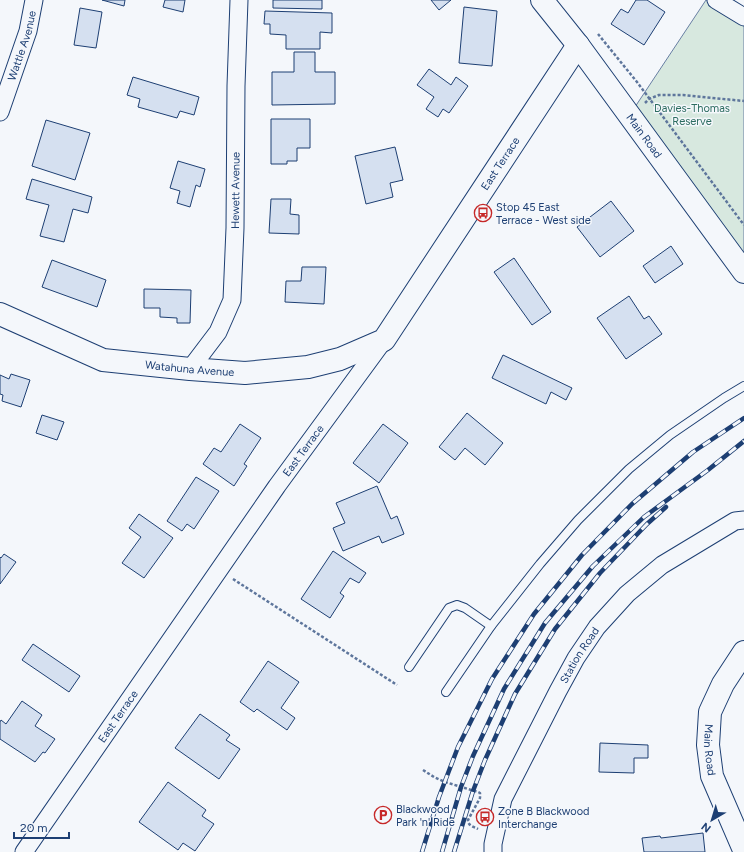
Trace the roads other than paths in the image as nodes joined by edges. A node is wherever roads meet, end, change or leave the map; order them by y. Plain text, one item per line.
1 (34, 0) edge
2 (239, 0) edge
3 (542, 0) edge
4 (716, 0) edge
5 (744, 17) edge
6 (578, 46) junction
7 (0, 112) edge
8 (744, 272) edge
9 (0, 314) edge
10 (384, 340) junction
11 (190, 369) junction
12 (744, 386) edge
13 (744, 520) edge
14 (491, 626) junction
15 (744, 652) edge
16 (409, 667) dead end
17 (446, 692) dead end
18 (744, 850) edge
19 (24, 852) edge
20 (493, 852) edge

1 - 7 street, Wattle Avenue
2 - 11 street, Hewett Avenue
3 - 6 street, Main Road
4 - 5 street
6 - 8 street, Main Road
6 - 10 street, East Terrace
9 - 11 street, Watahuna Avenue
10 - 11 street, Watahuna Avenue
10 - 19 street, East Terrace
12 - 14 lane
13 - 20 street, Station Road
14 - 16 lane
14 - 17 lane
15 - 18 street, Main Road

